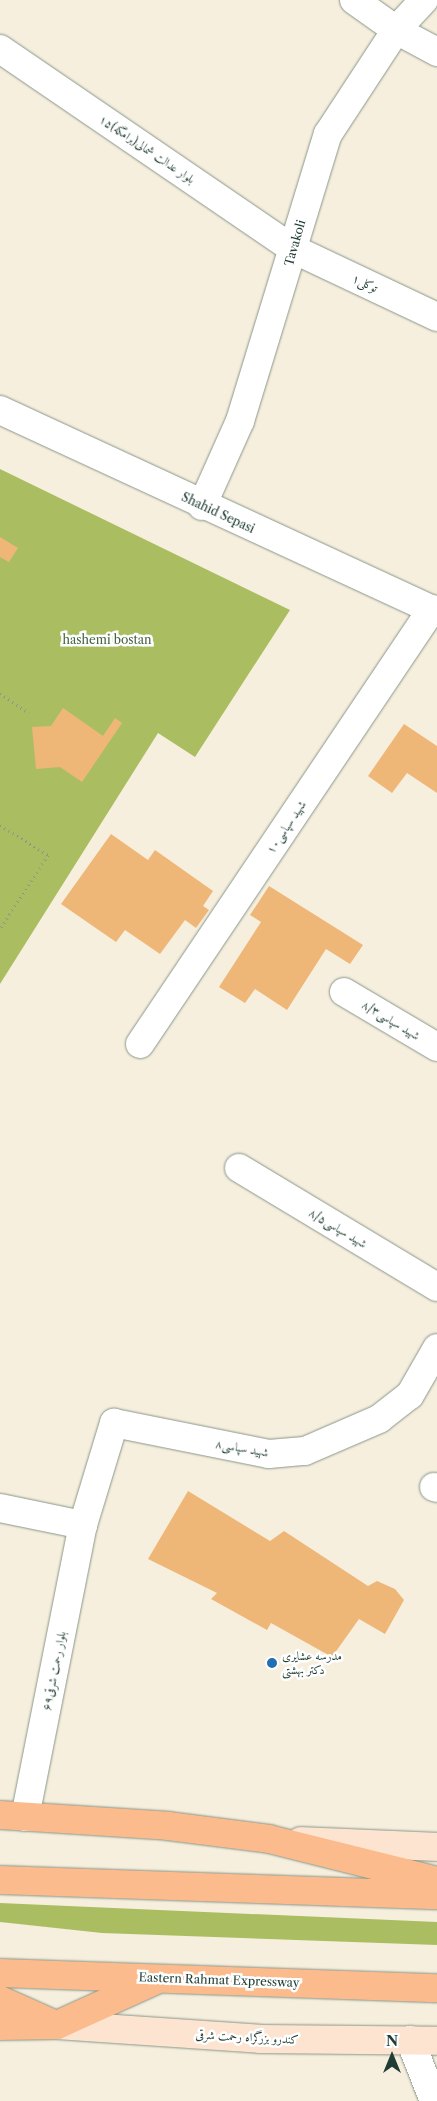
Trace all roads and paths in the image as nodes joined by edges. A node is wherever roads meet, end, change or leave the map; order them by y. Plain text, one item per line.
1 (354, 0) edge
2 (424, 0) edge
3 (396, 30) junction
4 (0, 49) edge
5 (437, 52) edge
6 (294, 249) junction
7 (437, 317) edge
8 (0, 410) edge
9 (202, 506) junction
10 (434, 611) edge
11 (0, 693) edge
12 (29, 713) dead end
13 (0, 825) edge
14 (0, 929) edge
15 (344, 992) dead end
16 (140, 1044) dead end
17 (437, 1048) edge
18 (239, 1168) dead end
19 (437, 1287) edge
20 (437, 1348) edge
21 (0, 1508) edge
22 (84, 1525) junction
23 (12, 1816) edge
24 (269, 1839) junction
25 (437, 1847) edge
26 (0, 1880) edge
27 (437, 1881) edge
28 (437, 1895) edge
29 (0, 1973) edge
30 (161, 1978) junction
31 (437, 1988) edge
32 (0, 2000) edge
33 (57, 2025) junction
34 (0, 2026) edge
35 (410, 2040) junction
36 (437, 2041) edge
37 (434, 2101) edge

1 - 3 street
2 - 3 street, Tavakoli
3 - 5 street
3 - 6 street, Tavakoli
4 - 6 street, ۱۵بلوار عدالت شمالی(برامگه)
6 - 7 street, توکلی۱
6 - 9 street, Tavakoli
8 - 9 street, Shahid Sepasi
9 - 10 street, Shahid Sepasi
10 - 16 street, شهید سپاسی۱۰
11 - 12 path
13 - 14 path
15 - 17 street, شهید سپاسی۸/۳
18 - 19 street, شهید سپاسی۸/۵
20 - 22 street, شهید سپاسی۸
21 - 22 street
22 - 23 street, بلوار رحمت شرقی۶۹
23 - 24 highway
24 - 25 main road
24 - 27 highway
26 - 28 highway
29 - 30 highway, Eastern Rahmat Expressway
30 - 31 highway, Eastern Rahmat Expressway
30 - 33 highway
32 - 33 highway
33 - 34 highway
33 - 35 main road, کندرو بزرگراه رحمت شرقی
35 - 36 main road, کندرو بزرگراه رحمت شرقی
35 - 37 street

